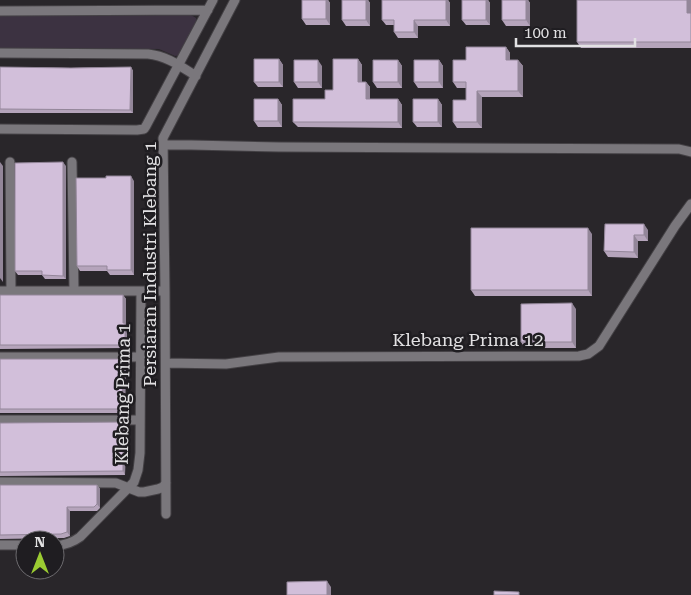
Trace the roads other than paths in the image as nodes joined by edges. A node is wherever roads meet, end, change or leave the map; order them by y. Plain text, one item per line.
1 (214, 0) edge
2 (235, 0) edge
3 (208, 10) junction
4 (0, 11) edge
5 (0, 53) edge
6 (179, 65) junction
7 (196, 76) junction
8 (0, 129) edge
9 (164, 146) junction
10 (691, 152) edge
11 (10, 162) dead end
12 (72, 162) dead end
13 (691, 204) edge
14 (166, 290) junction
15 (0, 291) edge
16 (11, 291) junction
17 (74, 291) junction
18 (141, 291) junction
19 (0, 357) edge
20 (141, 357) junction
21 (166, 363) junction
22 (0, 420) edge
23 (140, 420) junction
24 (0, 482) edge
25 (166, 483) junction
26 (129, 488) junction
27 (166, 514) dead end
28 (0, 545) edge
29 (15, 545) edge
30 (65, 545) edge

1 - 3 street
2 - 7 street, Persiaran Industri Klebang 1
3 - 4 street
3 - 6 street
5 - 6 street
6 - 7 street
6 - 8 street
7 - 9 street, Persiaran Industri Klebang 1
9 - 10 street
9 - 14 street, Persiaran Industri Klebang 1
11 - 16 street
12 - 17 street
13 - 21 street, Klebang Prima 12
14 - 18 street
14 - 21 street, Persiaran Industri Klebang 1
15 - 16 street
16 - 17 street
17 - 18 street
18 - 20 street, Klebang Prima 1
19 - 20 street
20 - 23 street, Klebang Prima 1
21 - 25 street, Persiaran Industri Klebang 1
22 - 23 street
23 - 26 street, Klebang Prima 1
24 - 26 street
25 - 26 street
25 - 27 street, Persiaran Industri Klebang 1
26 - 30 street, Klebang Prima 1
28 - 29 street

